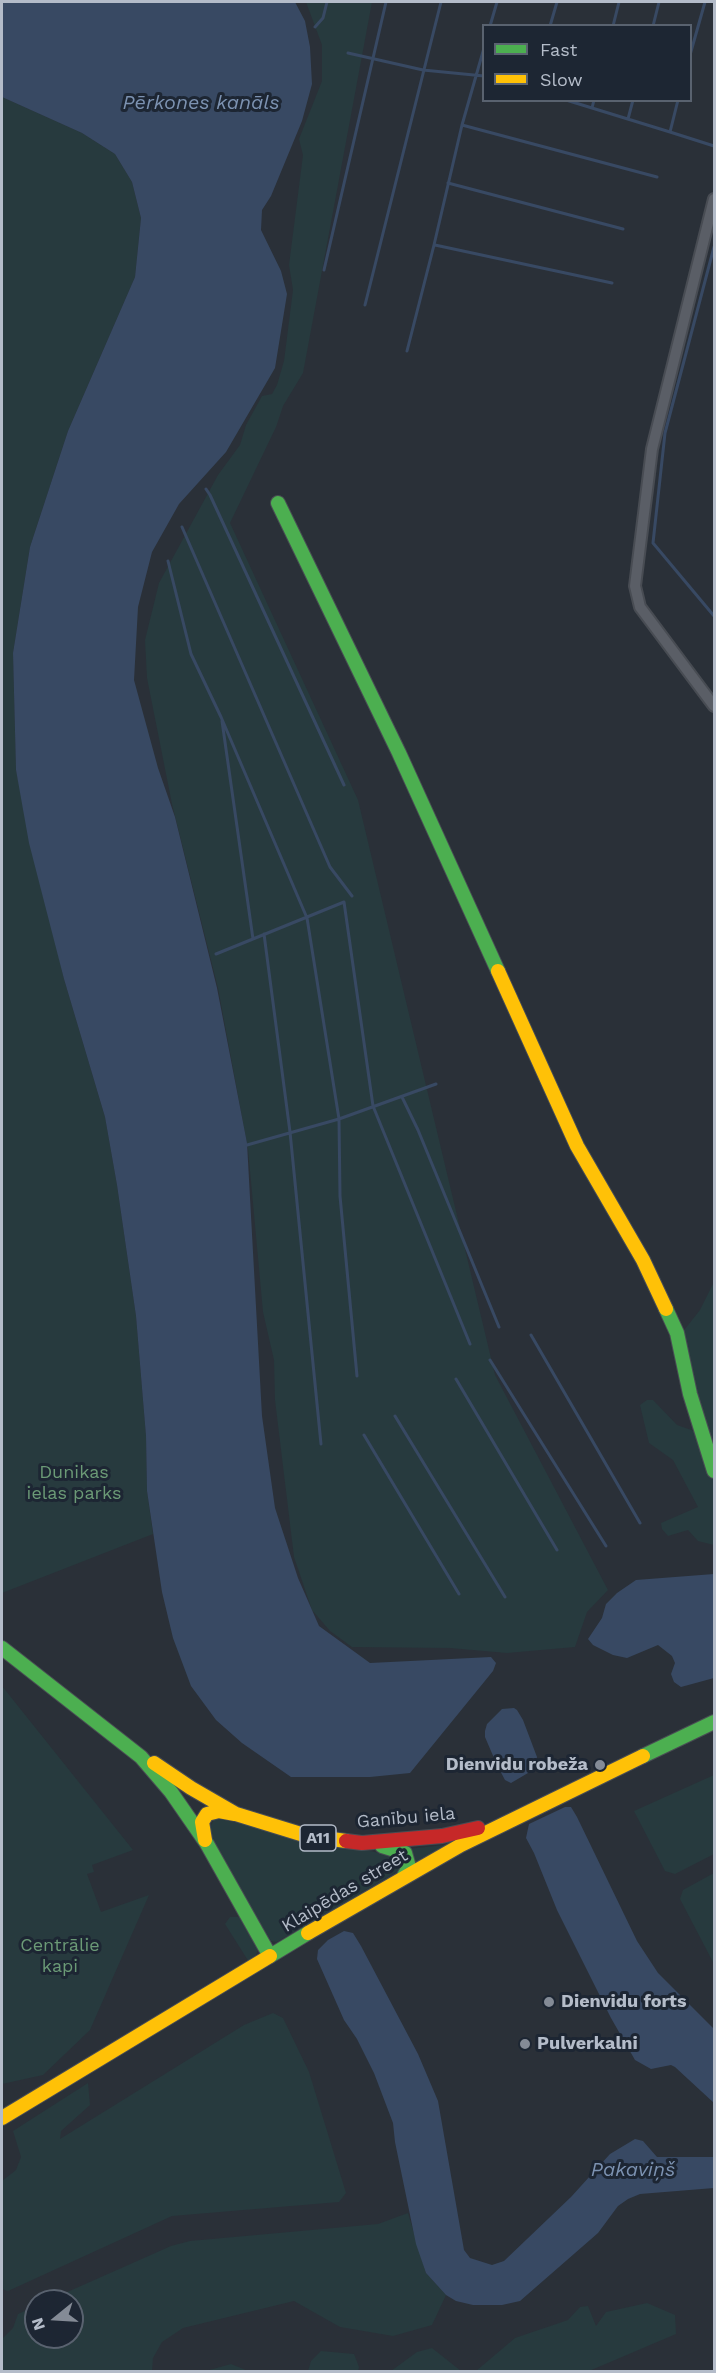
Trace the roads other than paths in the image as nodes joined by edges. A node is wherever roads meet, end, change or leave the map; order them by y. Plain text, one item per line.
1 (714, 199) edge
2 (278, 503) dead end
3 (714, 706) edge
4 (714, 1471) edge
5 (2, 1648) edge
6 (714, 1722) edge
7 (141, 1757) junction
8 (236, 1814) junction
9 (512, 1819) junction
10 (362, 1843) junction
11 (207, 1844) junction
12 (404, 1876) junction
13 (270, 1956) junction
14 (3, 2113) edge

1 - 3 street
2 - 4 main road
5 - 7 main road, Ganību iela / A11
6 - 9 main road, Klaipēdas street / A11
7 - 8 main road, Ganību iela / A11
7 - 11 main road, Ganību iela / A11
8 - 10 main road, Ganību iela / A11
8 - 11 main road
9 - 10 main road, Ganību iela / A11
9 - 12 main road, Klaipēdas street / A11
10 - 12 main road
11 - 13 main road, Ganību iela / A11
12 - 13 main road, Klaipēdas street / A11
13 - 14 main road, Klaipēdas street

